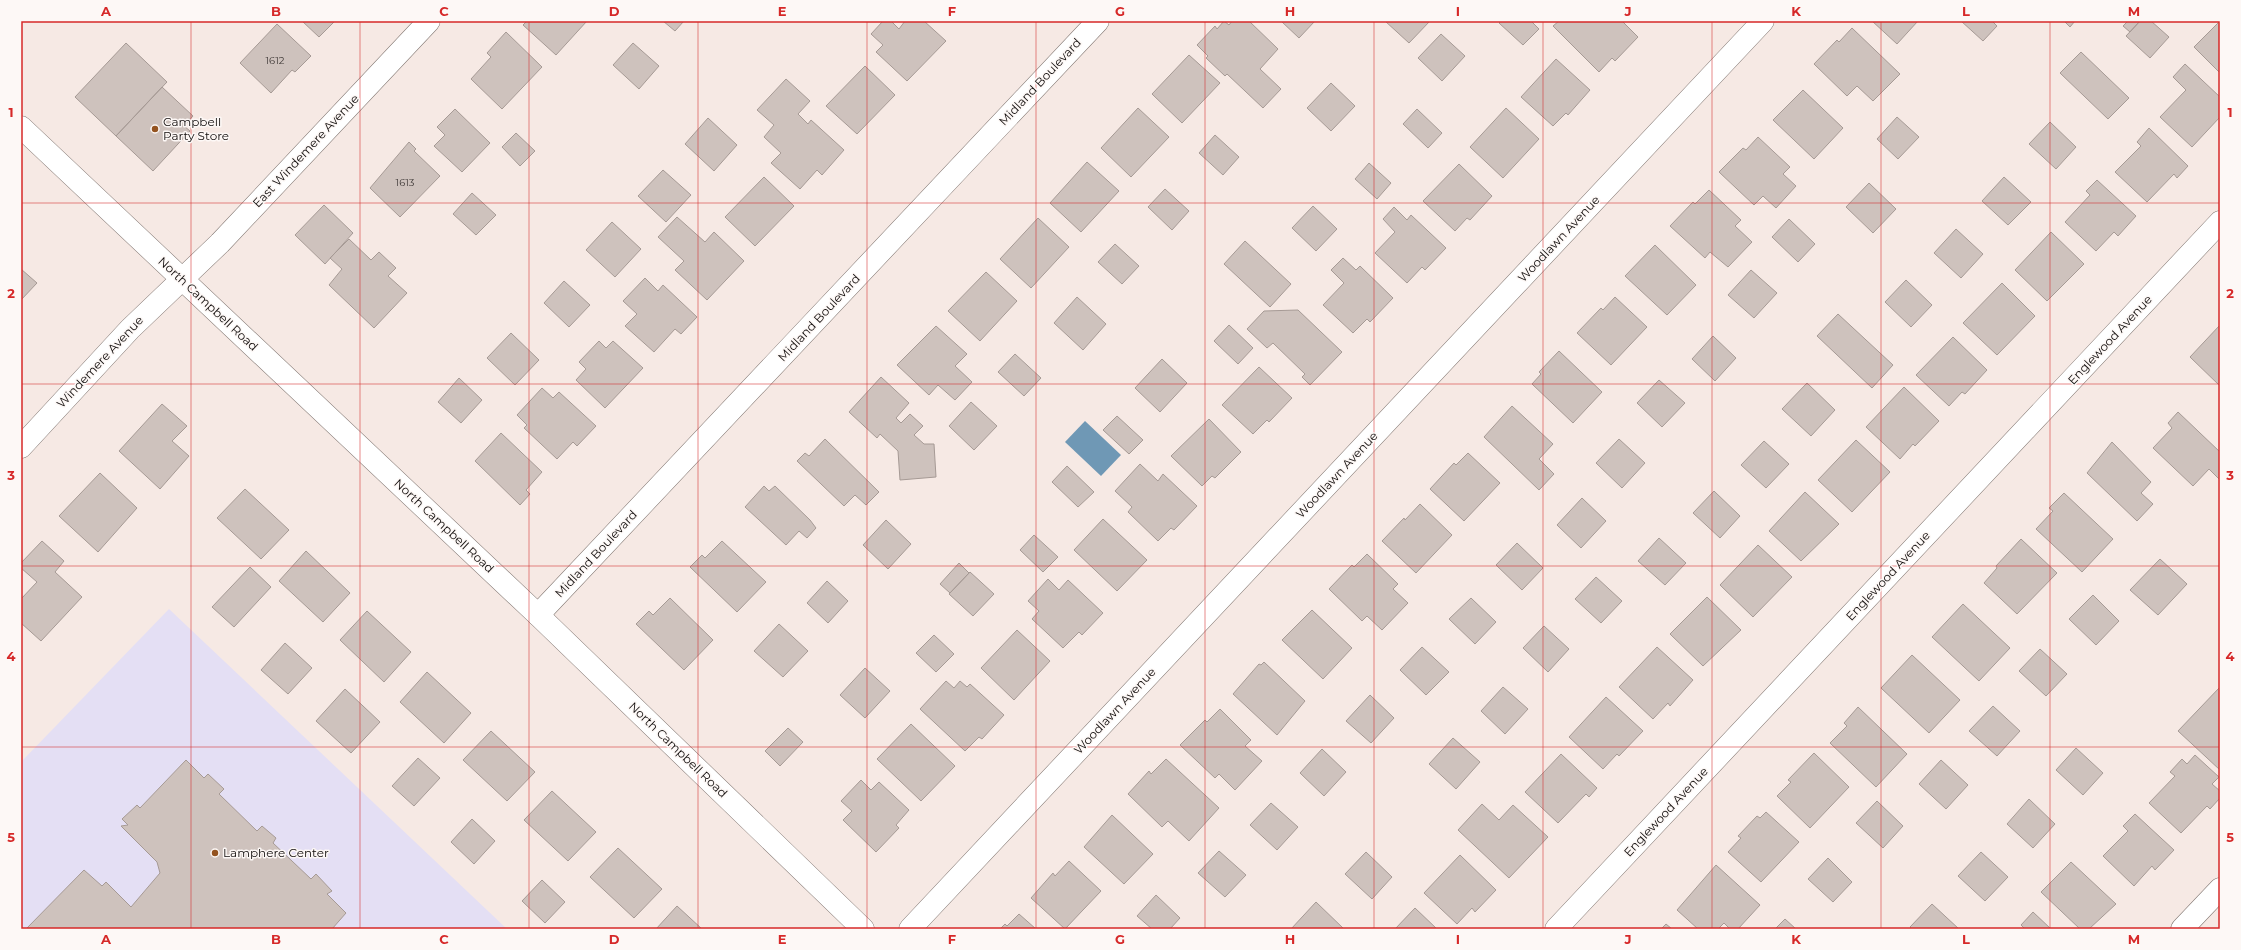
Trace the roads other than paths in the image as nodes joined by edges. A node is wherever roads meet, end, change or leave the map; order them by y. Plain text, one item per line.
1 (429, 21) edge
2 (1098, 21) edge
3 (1763, 21) edge
4 (21, 127) edge
5 (2220, 222) edge
6 (182, 280) junction
7 (21, 447) edge
8 (538, 615) junction
9 (2220, 889) edge
10 (863, 929) edge
11 (910, 929) edge
12 (1556, 929) edge
13 (2182, 929) edge

1 - 6 street, East Windemere Avenue
2 - 8 street, Midland Boulevard
3 - 11 street, Woodlawn Avenue
4 - 6 street, North Campbell Road
5 - 12 street, Englewood Avenue
6 - 7 street, Windemere Avenue
6 - 8 street, North Campbell Road
8 - 10 street, North Campbell Road
9 - 13 street

